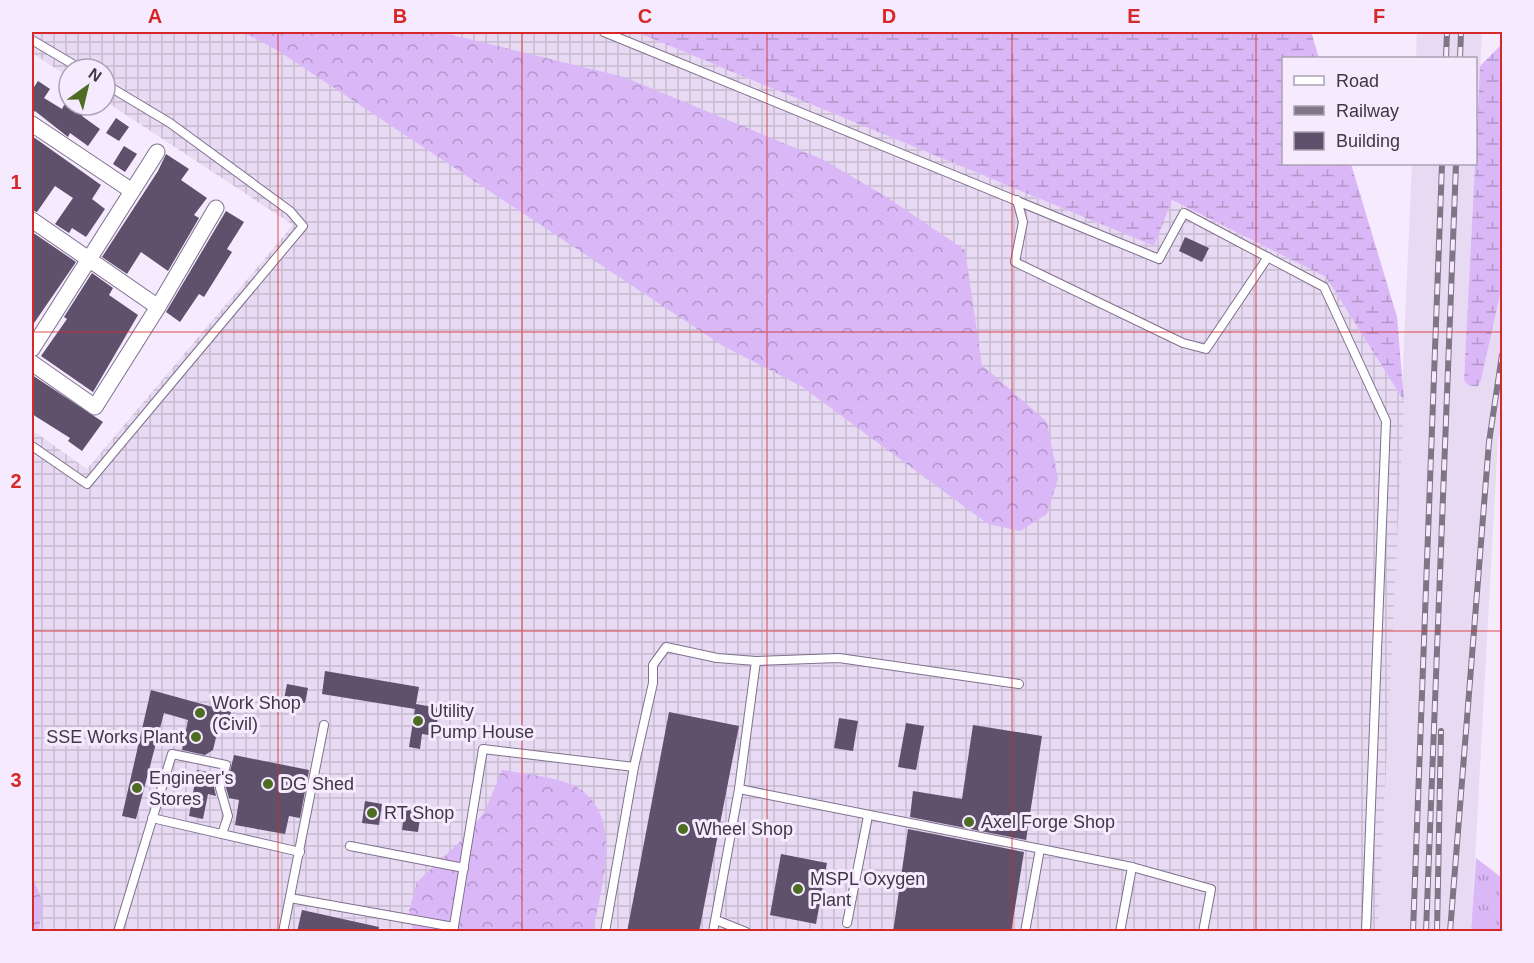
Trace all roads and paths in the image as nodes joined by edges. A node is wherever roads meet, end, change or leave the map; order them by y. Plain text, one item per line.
1 (604, 32) edge
2 (32, 40) edge
3 (61, 57) edge
4 (117, 91) edge
5 (32, 124) edge
6 (157, 152) dead end
7 (132, 191) junction
8 (1017, 200) junction
9 (216, 208) dead end
10 (32, 220) edge
11 (1268, 257) junction
12 (88, 259) junction
13 (158, 307) junction
14 (34, 341) edge
15 (32, 363) edge
16 (32, 446) edge
17 (756, 661) junction
18 (1019, 684) dead end
19 (324, 725) dead end
20 (634, 767) junction
21 (739, 789) junction
22 (868, 816) junction
23 (152, 818) junction
24 (222, 834) junction
25 (350, 846) dead end
26 (1040, 849) junction
27 (300, 852) junction
28 (1132, 867) junction
29 (464, 868) junction
30 (290, 898) junction
31 (716, 920) junction
32 (846, 923) dead end
33 (454, 929) edge
34 (118, 932) edge
35 (283, 932) edge
36 (605, 932) edge
37 (713, 932) edge
38 (746, 932) edge
39 (1025, 932) edge
40 (1120, 932) edge
41 (1203, 932) edge
42 (1366, 932) edge

1 - 8 lane
2 - 3 lane
4 - 16 lane
5 - 7 street
6 - 7 street
7 - 12 street
8 - 11 lane
8 - 11 lane
9 - 13 street
10 - 12 street
11 - 42 lane
12 - 13 street
12 - 14 street
13 - 15 street
17 - 18 lane
17 - 20 lane
17 - 21 lane
19 - 27 lane
20 - 29 lane
20 - 36 lane
21 - 22 lane
21 - 31 lane
22 - 26 lane
22 - 32 lane
23 - 24 lane
23 - 24 lane
23 - 34 lane
24 - 27 lane
25 - 29 lane
26 - 28 lane
26 - 39 lane
27 - 30 lane
28 - 40 lane
28 - 41 lane
29 - 33 lane
30 - 33 lane
30 - 35 lane
31 - 37 lane
31 - 38 lane

